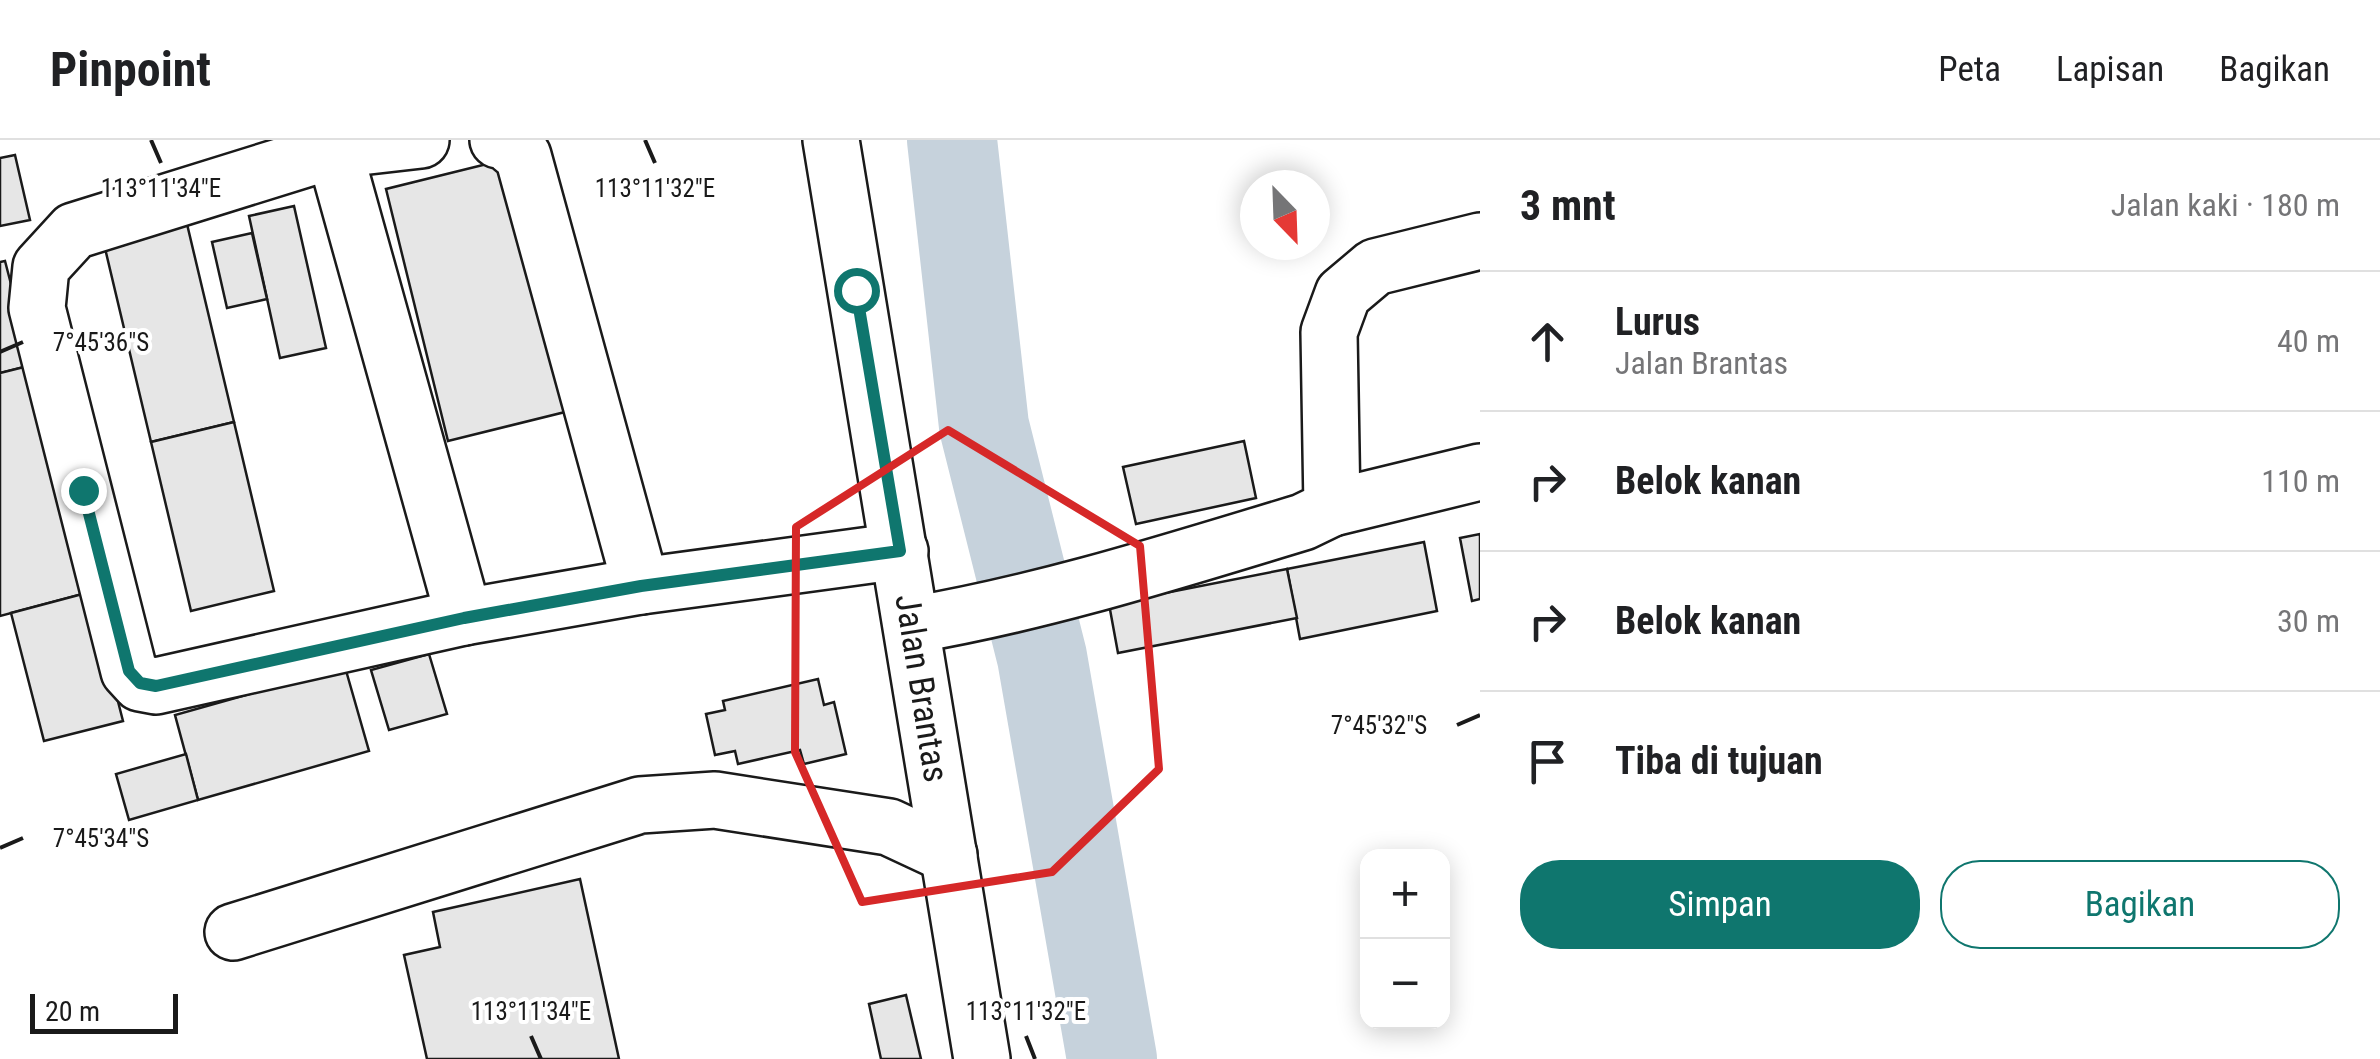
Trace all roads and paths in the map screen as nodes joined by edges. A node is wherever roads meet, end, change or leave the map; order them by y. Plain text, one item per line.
1 (420, 140) edge
2 (498, 140) edge
3 (831, 140) edge
4 (334, 150) junction
5 (1480, 241) edge
6 (1480, 472) edge
7 (1332, 508) junction
8 (900, 551) junction
9 (641, 586) junction
10 (464, 618) junction
11 (912, 625) junction
12 (949, 855) junction
13 (233, 932) dead end
14 (982, 1059) edge

1 - 4 main road
2 - 9 main road
3 - 8 main road, Jalan Brantas
4 - 10 main road
4 - 10 main road
5 - 7 main road
6 - 7 main road
7 - 11 main road
8 - 9 main road
8 - 11 main road, Jalan Brantas
9 - 10 main road
11 - 12 main road, Jalan Brantas
12 - 13 main road
12 - 14 main road, Jalan Brantas

